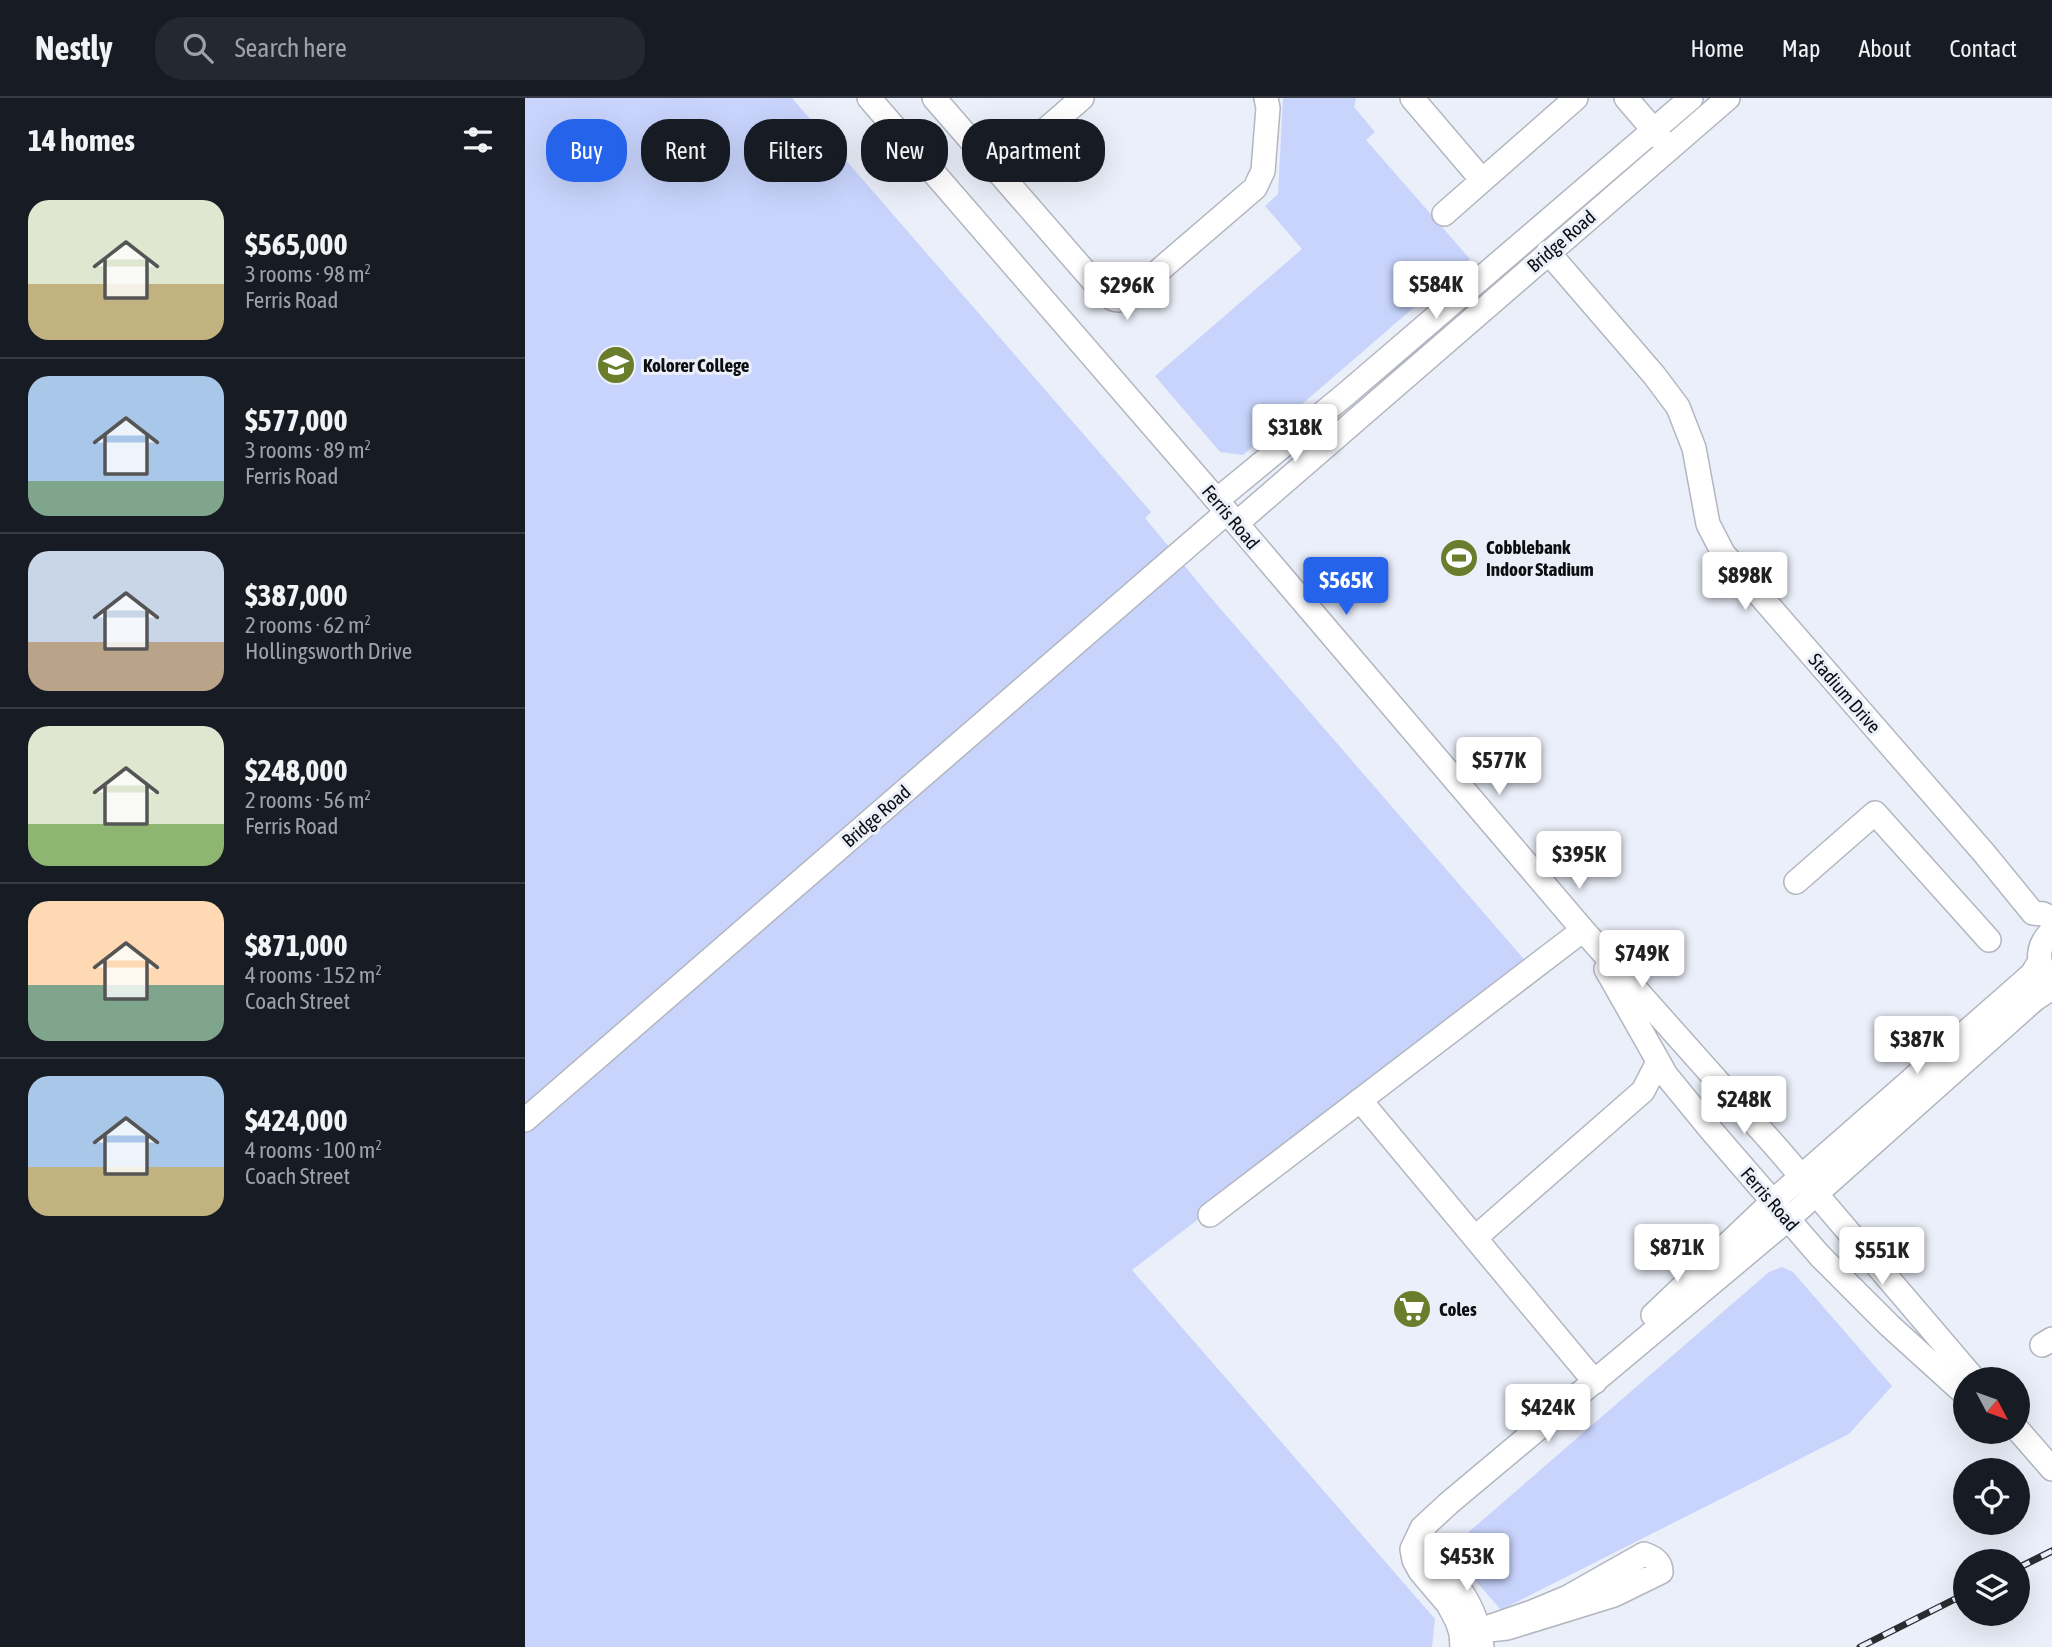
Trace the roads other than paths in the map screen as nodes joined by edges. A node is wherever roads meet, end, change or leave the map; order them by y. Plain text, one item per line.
1 (869, 98) edge
2 (934, 98) edge
3 (1082, 98) edge
4 (1266, 98) edge
5 (1412, 98) edge
6 (1576, 98) edge
7 (1626, 98) edge
8 (1691, 98) edge
9 (1728, 98) edge
10 (1058, 119) edge
11 (962, 131) edge
12 (1662, 139) junction
13 (1482, 180) junction
14 (1006, 182) edge
15 (1444, 214) dead end
16 (1548, 252) junction
17 (1227, 512) junction
18 (1796, 882) dead end
19 (2043, 915) edge
20 (2052, 931) edge
21 (1587, 934) junction
22 (1990, 940) dead end
23 (2044, 964) edge
24 (2052, 988) edge
25 (1658, 1062) junction
26 (1643, 1091) junction
27 (1680, 1093) junction
28 (1360, 1100) junction
29 (525, 1120) edge
30 (1801, 1177) junction
31 (1816, 1195) junction
32 (1772, 1202) junction
33 (1209, 1215) dead end
34 (1787, 1220) junction
35 (1475, 1238) junction
36 (1964, 1367) edge
37 (1592, 1379) junction
38 (1953, 1383) edge
39 (2029, 1444) edge
40 (2052, 1469) edge
41 (1471, 1639) edge

1 - 17 street, Ferris Road
2 - 11 street
3 - 10 street
4 - 14 street
5 - 13 street
6 - 13 street
7 - 12 street
8 - 12 street, Bridge Road
9 - 12 street, Bridge Road
12 - 16 street, Bridge Road
12 - 17 street, Bridge Road
13 - 15 street
16 - 17 street, Bridge Road
16 - 19 street, Stadium Drive
17 - 21 street, Ferris Road
17 - 29 street, Bridge Road
18 - 22 street
19 - 23 street, Stadium Drive
20 - 23 street
21 - 25 street, Ferris Road
21 - 28 street
21 - 30 street, Ferris Road
23 - 30 street
24 - 31 street
25 - 26 street
25 - 27 street, Ferris Road
26 - 27 street
26 - 35 street
27 - 32 street, Ferris Road
28 - 33 street
28 - 35 street
30 - 31 street, Ferris Road
30 - 32 street
31 - 34 street
31 - 36 street, Ferris Road
32 - 34 street, Ferris Road
32 - 37 street
34 - 37 street
34 - 38 street, Ferris Road
35 - 37 street
37 - 41 street
39 - 40 street
41 - 41 street

